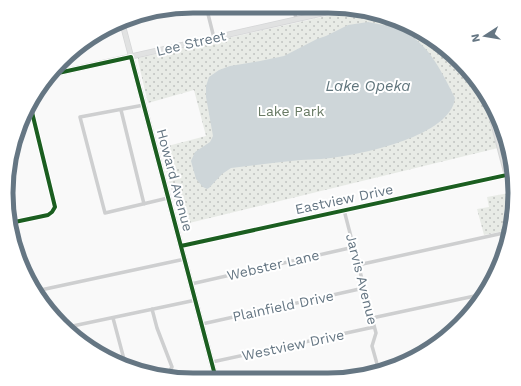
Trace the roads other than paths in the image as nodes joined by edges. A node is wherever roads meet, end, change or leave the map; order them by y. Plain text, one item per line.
1 (208, 13) edge
2 (295, 13) edge
3 (324, 13) edge
4 (296, 19) junction
5 (123, 27) edge
6 (214, 38) junction
7 (131, 57) junction
8 (60, 72) edge
9 (144, 105) junction
10 (120, 110) junction
11 (32, 113) edge
12 (496, 131) edge
13 (505, 161) edge
14 (507, 174) edge
15 (168, 198) junction
16 (144, 204) junction
17 (344, 210) junction
18 (15, 222) edge
19 (504, 233) edge
20 (181, 246) junction
21 (354, 247) junction
22 (185, 259) junction
23 (358, 265) junction
24 (191, 284) junction
25 (364, 288) junction
26 (41, 290) edge
27 (476, 296) edge
28 (196, 300) junction
29 (152, 309) junction
30 (113, 318) junction
31 (372, 318) junction
32 (202, 324) junction
33 (73, 327) edge
34 (374, 327) junction
35 (124, 359) edge
36 (212, 362) junction
37 (377, 366) edge
38 (170, 371) edge
39 (215, 373) edge

1 - 6 street
2 - 4 street
3 - 4 street, Lee Street
4 - 6 street, Lee Street
5 - 7 street, Howard Avenue
6 - 7 street, Lee Street
7 - 8 street, Lee Street
7 - 9 street, Howard Avenue
9 - 10 street
9 - 15 street, Howard Avenue
10 - 16 street
10 - 16 street
11 - 18 street
12 - 13 main road
14 - 17 street, Eastview Drive
15 - 16 street
15 - 20 street, Howard Avenue
17 - 20 street, Eastview Drive
17 - 21 street, Jarvis Avenue
19 - 23 street
20 - 22 street, Howard Avenue
21 - 23 street, Jarvis Avenue
21 - 24 street, Webster Lane
22 - 24 street, Howard Avenue
22 - 26 street
23 - 25 street, Jarvis Avenue
24 - 28 street, Howard Avenue
25 - 31 street, Jarvis Avenue
25 - 32 street, Plainfield Drive
27 - 31 street
28 - 29 street
28 - 32 street, Howard Avenue
29 - 30 street
29 - 38 street
30 - 33 street
30 - 35 street
31 - 34 street, Jarvis Avenue
32 - 36 street, Howard Avenue
34 - 36 street, Westview Drive
34 - 37 street, Jarvis Avenue
36 - 39 street, Howard Avenue

